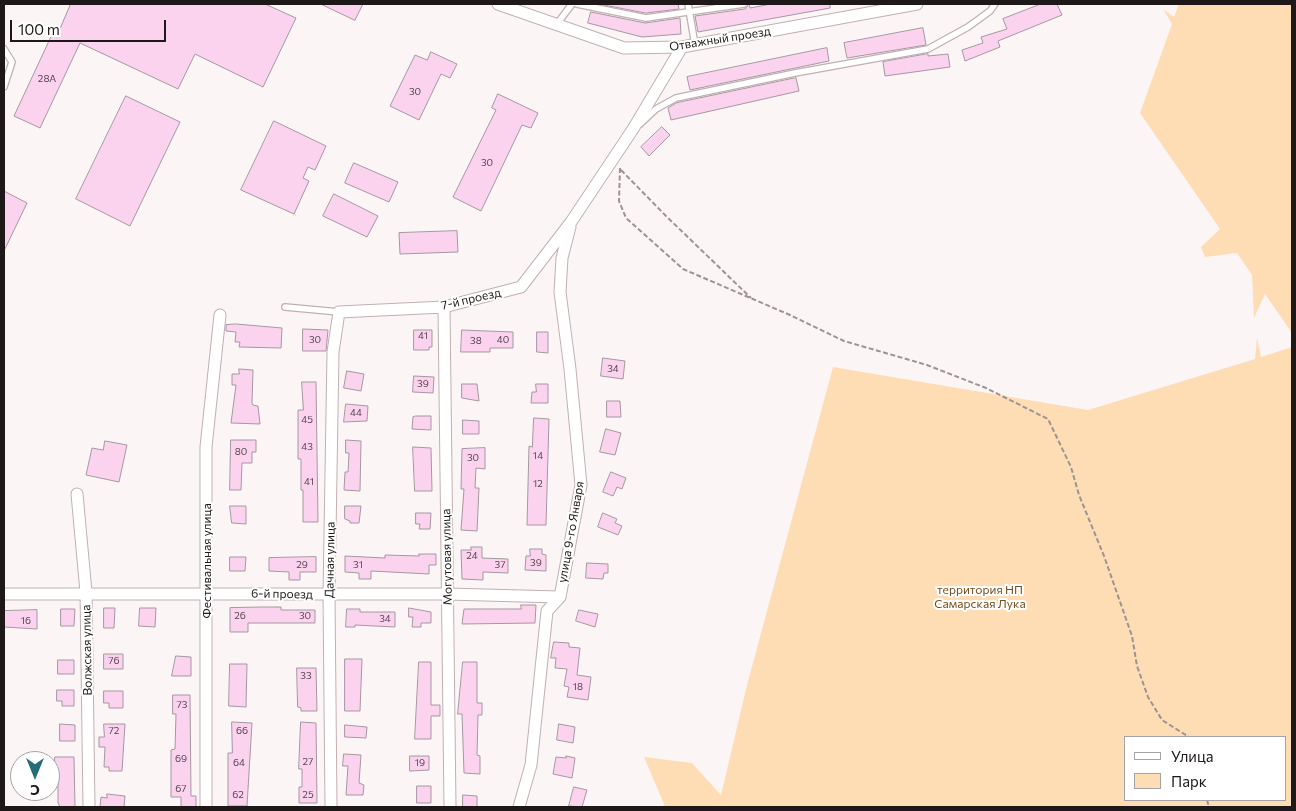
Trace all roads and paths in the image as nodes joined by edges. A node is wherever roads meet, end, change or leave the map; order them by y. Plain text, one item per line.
1 (498, 4) edge
2 (572, 4) edge
3 (577, 4) edge
4 (688, 4) edge
5 (744, 4) edge
6 (917, 4) edge
7 (995, 4) edge
8 (884, 7) edge
9 (690, 14) junction
10 (556, 25) junction
11 (695, 45) junction
12 (682, 48) junction
13 (4, 49) edge
14 (4, 87) edge
15 (633, 129) junction
16 (614, 157) junction
17 (621, 170) junction
18 (571, 222) junction
19 (752, 299) junction
20 (285, 307) dead end
21 (444, 307) junction
22 (339, 312) junction
23 (220, 315) dead end
24 (77, 494) dead end
25 (86, 592) junction
26 (207, 593) junction
27 (4, 594) edge
28 (447, 594) junction
29 (329, 595) junction
30 (560, 597) junction
31 (1187, 736) edge
32 (89, 807) edge
33 (206, 807) edge
34 (331, 807) edge
35 (450, 807) edge
36 (519, 807) edge

1 - 10 street, Отважный проезд
2 - 10 lane
3 - 9 lane
4 - 9 lane
5 - 9 lane
6 - 8 street, Отважный проезд
7 - 15 lane
8 - 11 street, Отважный проезд
9 - 11 lane
10 - 12 street, Отважный проезд
11 - 12 street, Отважный проезд
12 - 15 street, 7-й проезд
13 - 14 lane
15 - 16 street, 7-й проезд
16 - 17 path
16 - 18 street, 7-й проезд
17 - 19 path
17 - 19 path
18 - 21 street, 7-й проезд
18 - 30 street, улица 9-го Января
19 - 31 path
20 - 22 lane
21 - 22 street, 7-й проезд
21 - 28 street, Могутовая улица
22 - 29 street, Дачная улица
23 - 26 street, Фестивальная улица
24 - 25 street, Волжская улица
25 - 26 street, 6-й проезд
25 - 27 street, 6-й проезд
25 - 32 street, Волжская улица
26 - 29 street, 6-й проезд
26 - 33 street, Фестивальная улица
28 - 29 street, 6-й проезд
28 - 30 street, 6-й проезд
28 - 35 street, Могутовая улица
29 - 34 street, Дачная улица
30 - 36 street, улица 9-го Января

